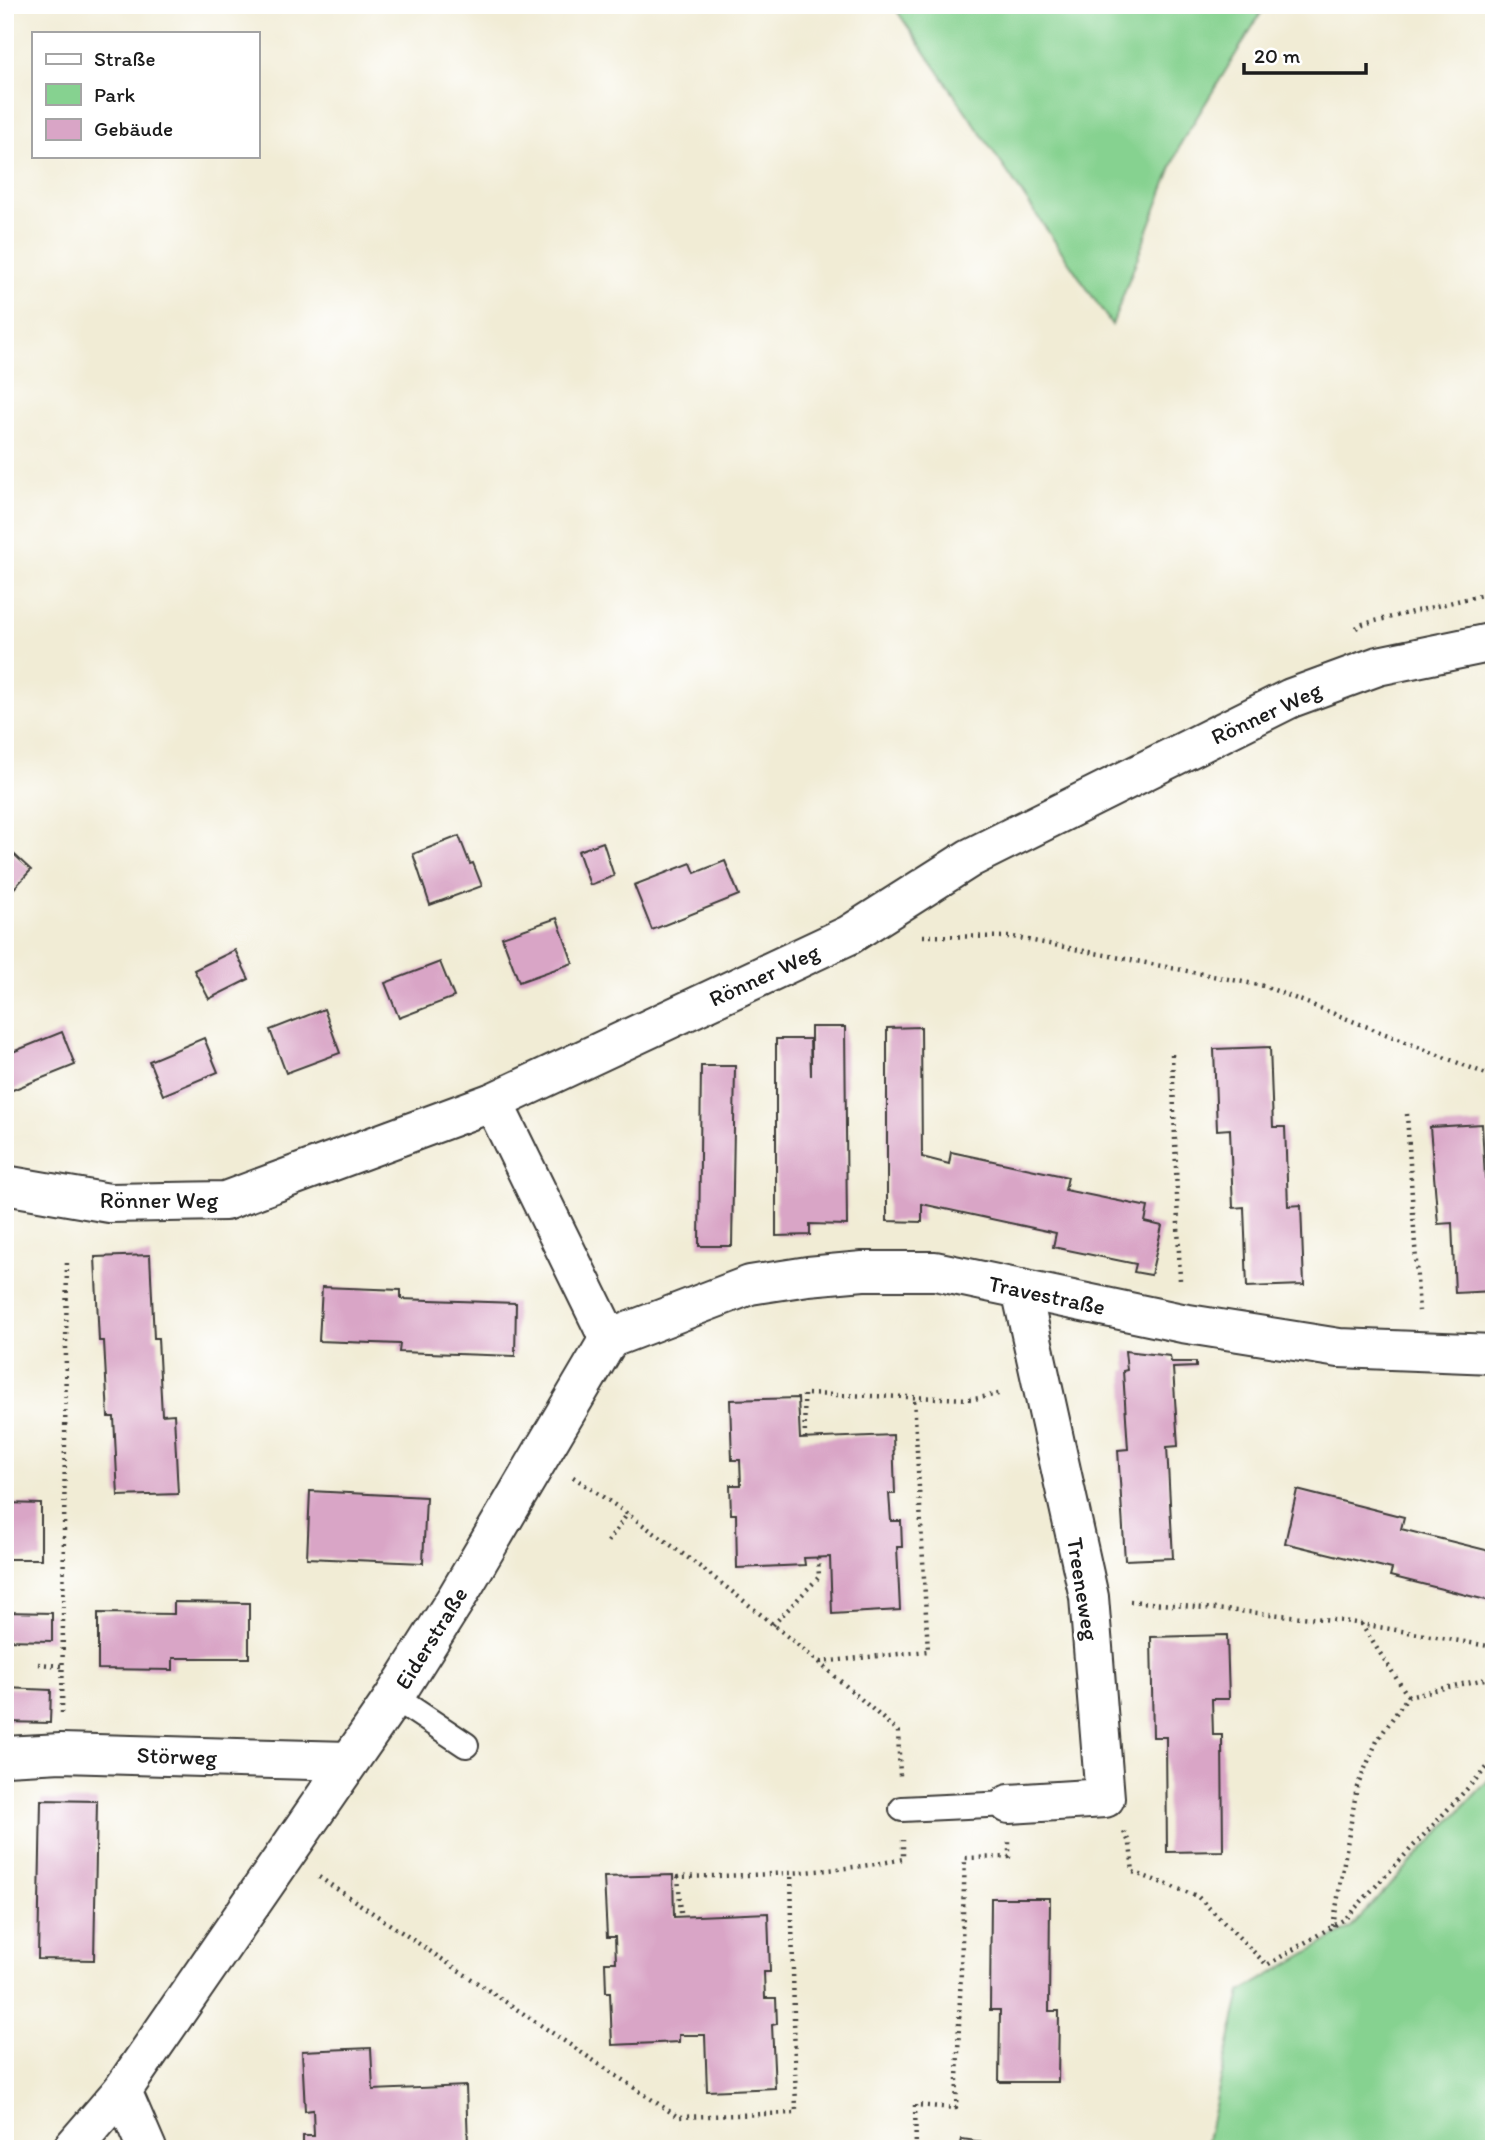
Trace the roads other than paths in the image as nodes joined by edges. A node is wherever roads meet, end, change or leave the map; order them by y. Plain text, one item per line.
1 (1494, 642) edge
2 (493, 1102) junction
3 (5, 1185) edge
4 (1021, 1289) junction
5 (609, 1339) junction
6 (1494, 1354) edge
7 (394, 1697) junction
8 (466, 1745) dead end
9 (5, 1756) edge
10 (349, 1761) junction
11 (1009, 1804) joint
12 (902, 1809) road end
13 (122, 2091) junction
14 (72, 2149) edge
15 (147, 2149) edge

1 - 2 street, Rönner Weg
2 - 3 street, Rönner Weg
2 - 5 street
4 - 5 street, Travestraße
4 - 6 street, Travestraße
4 - 11 street, Treeneweg
5 - 7 street, Eiderstraße
7 - 8 lane
7 - 10 street, Eiderstraße
9 - 10 street, Störweg
10 - 13 street, Eiderstraße
11 - 12 lane
13 - 14 street, Eiderstraße
13 - 15 street

